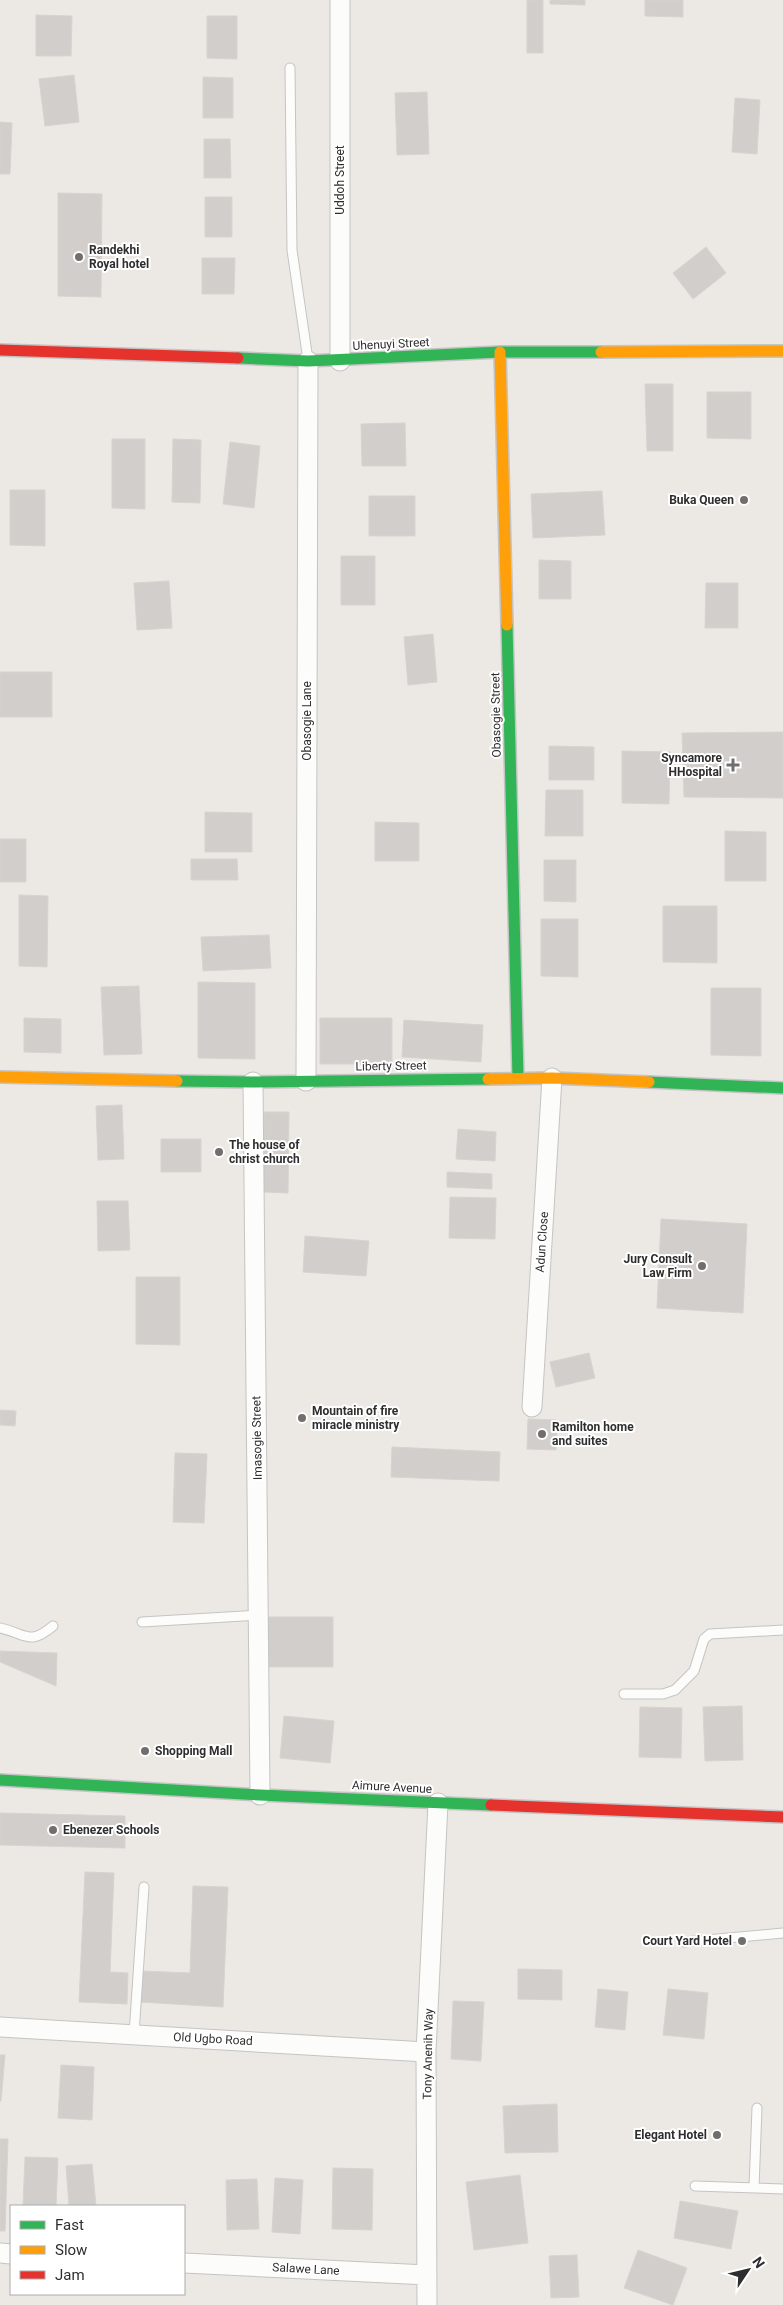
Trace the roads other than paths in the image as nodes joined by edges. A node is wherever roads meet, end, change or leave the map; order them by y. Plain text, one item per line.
1 (340, 0) edge
2 (290, 68) dead end
3 (0, 350) edge
4 (783, 351) edge
5 (500, 352) junction
6 (308, 361) junction
7 (340, 361) junction
8 (0, 1077) edge
9 (518, 1078) junction
10 (552, 1078) junction
11 (306, 1081) junction
12 (253, 1082) junction
13 (783, 1088) edge
14 (532, 1407) dead end
15 (259, 1615) junction
16 (142, 1622) dead end
17 (53, 1626) dead end
18 (0, 1628) edge
19 (783, 1630) edge
20 (624, 1694) dead end
21 (0, 1780) edge
22 (260, 1795) junction
23 (438, 1803) junction
24 (783, 1817) edge
25 (144, 1887) dead end
26 (783, 1933) edge
27 (684, 1942) dead end
28 (0, 2027) edge
29 (134, 2034) junction
30 (426, 2052) junction
31 (757, 2108) dead end
32 (695, 2186) dead end
33 (754, 2188) junction
34 (783, 2189) edge
35 (185, 2263) edge
36 (428, 2275) junction
37 (427, 2305) edge

1 - 7 street, Uddoh Street
2 - 6 lane
3 - 6 street, Uhenuyi Street
4 - 5 street, Uhenuyi Street
5 - 7 street, Uhenuyi Street
5 - 9 street, Obasogie Street
6 - 7 street, Uhenuyi Street
6 - 11 street, Obasogie Lane
8 - 12 street, Liberty Street
9 - 10 street, Liberty Street
9 - 11 street, Liberty Street
10 - 13 street, Liberty Street
10 - 14 street, Adun Close
11 - 12 street, Liberty Street
12 - 15 street, Imasogie Street
15 - 16 lane
15 - 22 street, Imasogie Street
17 - 18 lane
19 - 20 lane
21 - 22 street, Aimure Avenue
22 - 23 street, Aimure Avenue
23 - 24 street, Aimure Avenue
23 - 30 street, Tony Anenih Way
25 - 29 lane
26 - 27 lane
28 - 29 street, Old Ugbo Road
29 - 30 street, Old Ugbo Road
30 - 36 street, Tony Anenih Way
31 - 33 lane
32 - 33 lane
33 - 34 lane
35 - 36 street, Salawe Lane
36 - 37 street, Tony Anenih Way

